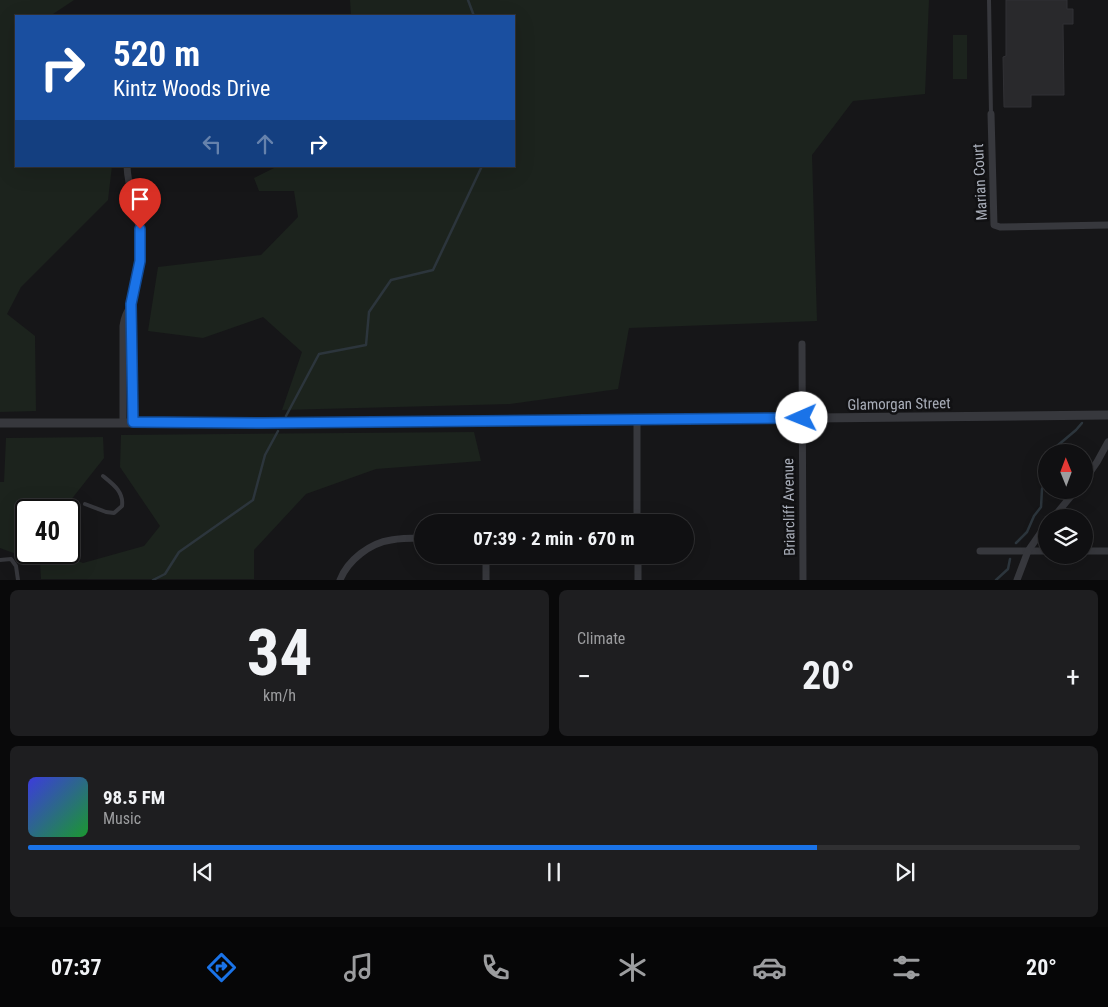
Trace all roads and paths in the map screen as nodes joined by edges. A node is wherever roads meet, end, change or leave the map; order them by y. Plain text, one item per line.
1 (989, 0) edge
2 (992, 114) joint
3 (126, 167) edge
4 (1108, 225) edge
5 (131, 304) junction
6 (802, 344) dead end
7 (122, 360) junction
8 (131, 360) junction
9 (1108, 415) edge
10 (802, 418) junction
11 (637, 420) junction
12 (122, 422) junction
13 (133, 422) junction
14 (0, 424) edge
15 (1108, 442) edge
16 (1093, 468) edge
17 (103, 476) dead end
18 (1068, 499) edge
19 (85, 504) dead end
20 (1060, 509) edge
21 (637, 514) edge
22 (1038, 537) edge
23 (414, 538) edge
24 (980, 551) dead end
25 (1028, 551) junction
26 (1038, 551) edge
27 (1093, 551) edge
28 (1108, 551) edge
29 (0, 560) edge
30 (486, 564) edge
31 (638, 564) edge
32 (18, 580) edge
33 (340, 580) edge
34 (486, 580) edge
35 (638, 580) edge
36 (803, 580) edge
37 (1017, 580) edge

1 - 2 lane
2 - 4 street, Marian Court
3 - 5 street
5 - 7 street
5 - 8 street
6 - 10 street, Briarcliff Avenue
7 - 8 street
7 - 12 street
8 - 13 street
9 - 10 street, Glamorgan Street
10 - 11 street, Glamorgan Street
10 - 36 street, Briarcliff Avenue
11 - 13 street, Glamorgan Street
11 - 21 street
12 - 13 street, Glamorgan Street
12 - 14 street, Glamorgan Street
15 - 16 street
17 - 19 lane
18 - 20 street
22 - 25 street
23 - 33 street
24 - 25 street
25 - 26 street
25 - 37 street
27 - 28 street
29 - 32 lane
30 - 34 street
31 - 35 street

